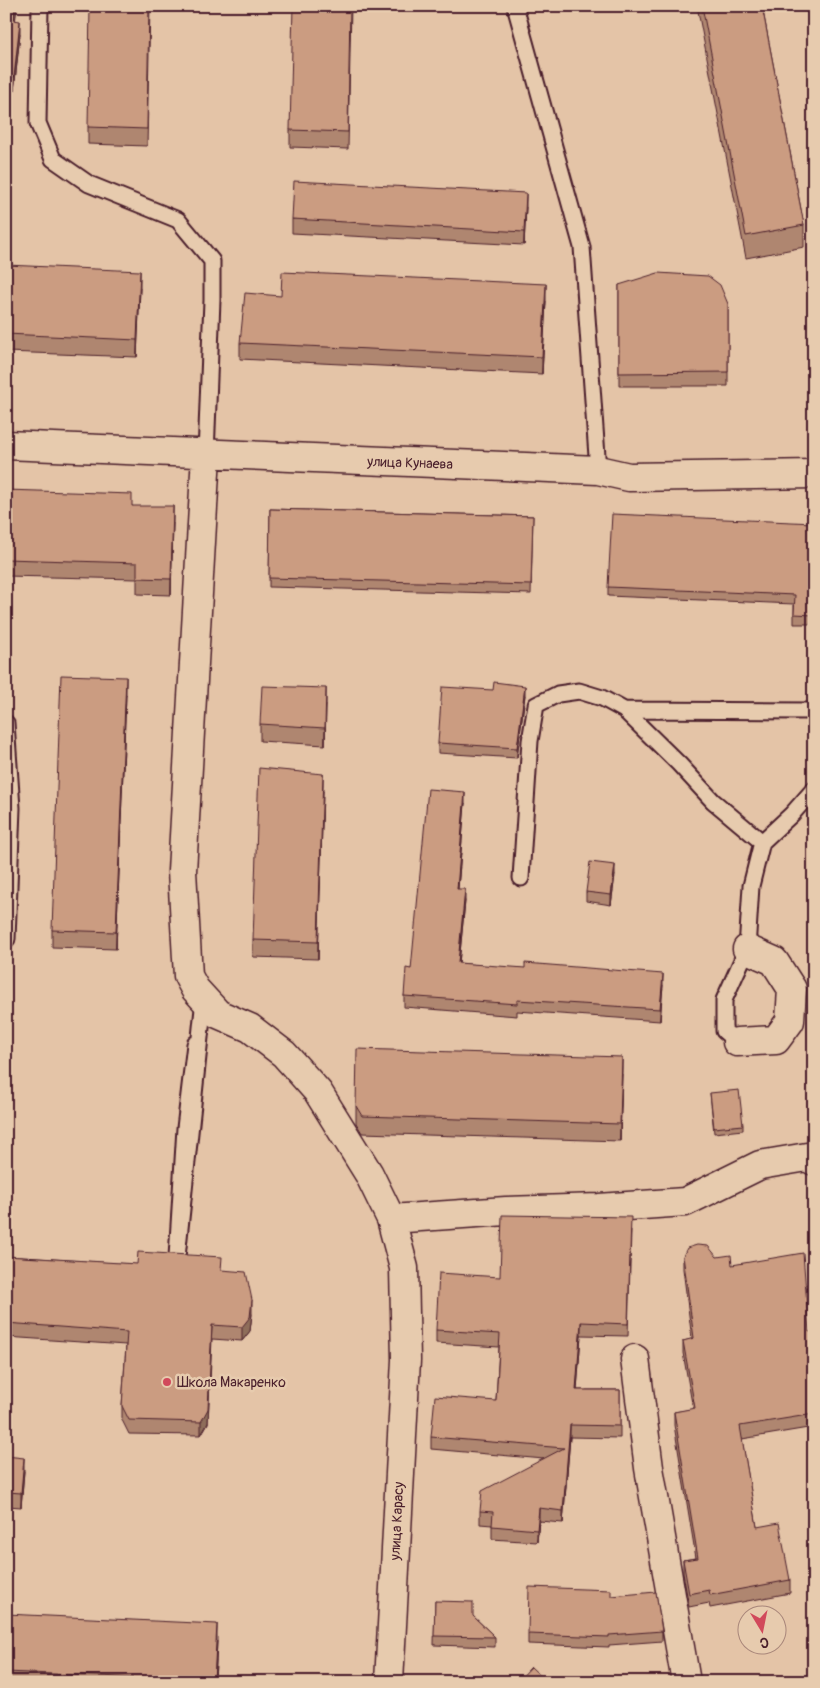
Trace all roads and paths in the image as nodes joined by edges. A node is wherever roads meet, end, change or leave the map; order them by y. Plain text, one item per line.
1 (40, 6) edge
2 (515, 6) edge
3 (6, 445) edge
4 (206, 455) junction
5 (598, 470) junction
6 (814, 474) edge
7 (624, 710) junction
8 (814, 711) edge
9 (6, 723) edge
10 (814, 789) edge
11 (762, 842) junction
12 (521, 878) dead end
13 (7, 939) edge
14 (747, 949) junction
15 (204, 999) junction
16 (737, 1042) joint
17 (195, 1044) dead end
18 (814, 1161) edge
19 (391, 1219) junction
20 (635, 1359) dead end
21 (389, 1682) edge
22 (686, 1682) edge

1 - 4 lane
2 - 5 lane
3 - 4 street, улица Кунаева
4 - 5 street, улица Кунаева
4 - 15 street, улица Карасу
5 - 6 street, улица Кунаева
7 - 8 lane
7 - 11 lane
7 - 12 lane
9 - 13 lane
10 - 11 lane
11 - 14 lane
14 - 16 lane
14 - 16 street
15 - 17 lane
15 - 19 street, улица Карасу
18 - 19 street
19 - 21 street, улица Карасу
20 - 22 street

